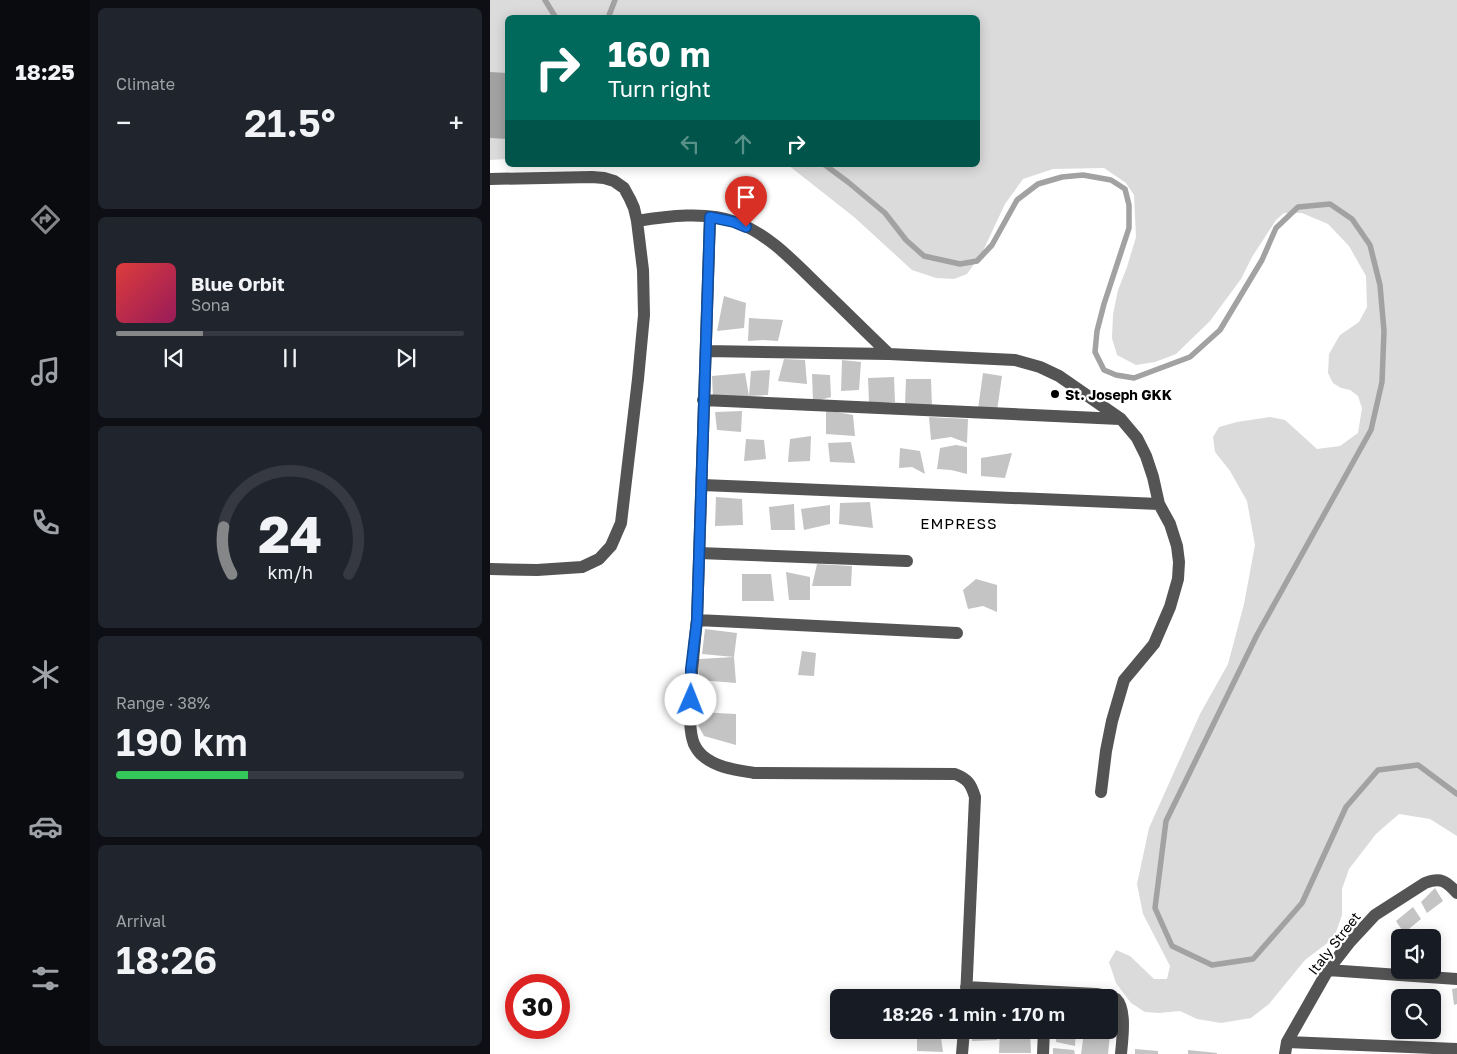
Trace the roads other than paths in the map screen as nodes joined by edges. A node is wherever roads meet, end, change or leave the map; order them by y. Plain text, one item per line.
1 (490, 179) edge
2 (710, 217) junction
3 (637, 221) junction
4 (706, 351) junction
5 (889, 354) junction
6 (703, 400) junction
7 (1121, 419) junction
8 (702, 484) junction
9 (1159, 504) junction
10 (699, 554) junction
11 (907, 561) dead end
12 (490, 569) edge
13 (697, 620) junction
14 (957, 633) dead end
15 (1101, 792) dead end
16 (1457, 893) edge
17 (1328, 970) junction
18 (1457, 979) edge
19 (966, 989) edge
20 (1118, 1003) edge
21 (963, 1039) edge
22 (1044, 1039) edge
23 (1286, 1048) edge
24 (1457, 1049) edge
25 (962, 1054) edge
26 (1043, 1054) edge
27 (1120, 1054) edge

1 - 3 street
2 - 3 street
2 - 4 street
2 - 5 street
3 - 12 street
4 - 5 street
4 - 6 street
5 - 7 street
6 - 7 street
6 - 8 street
7 - 9 street
8 - 9 street
8 - 10 street
9 - 15 street
10 - 11 street
10 - 13 street
13 - 14 street
13 - 19 street
16 - 17 street, Italy Street
17 - 18 street
17 - 23 street, Italy Street
20 - 27 street
21 - 25 street
22 - 26 street
23 - 24 street

